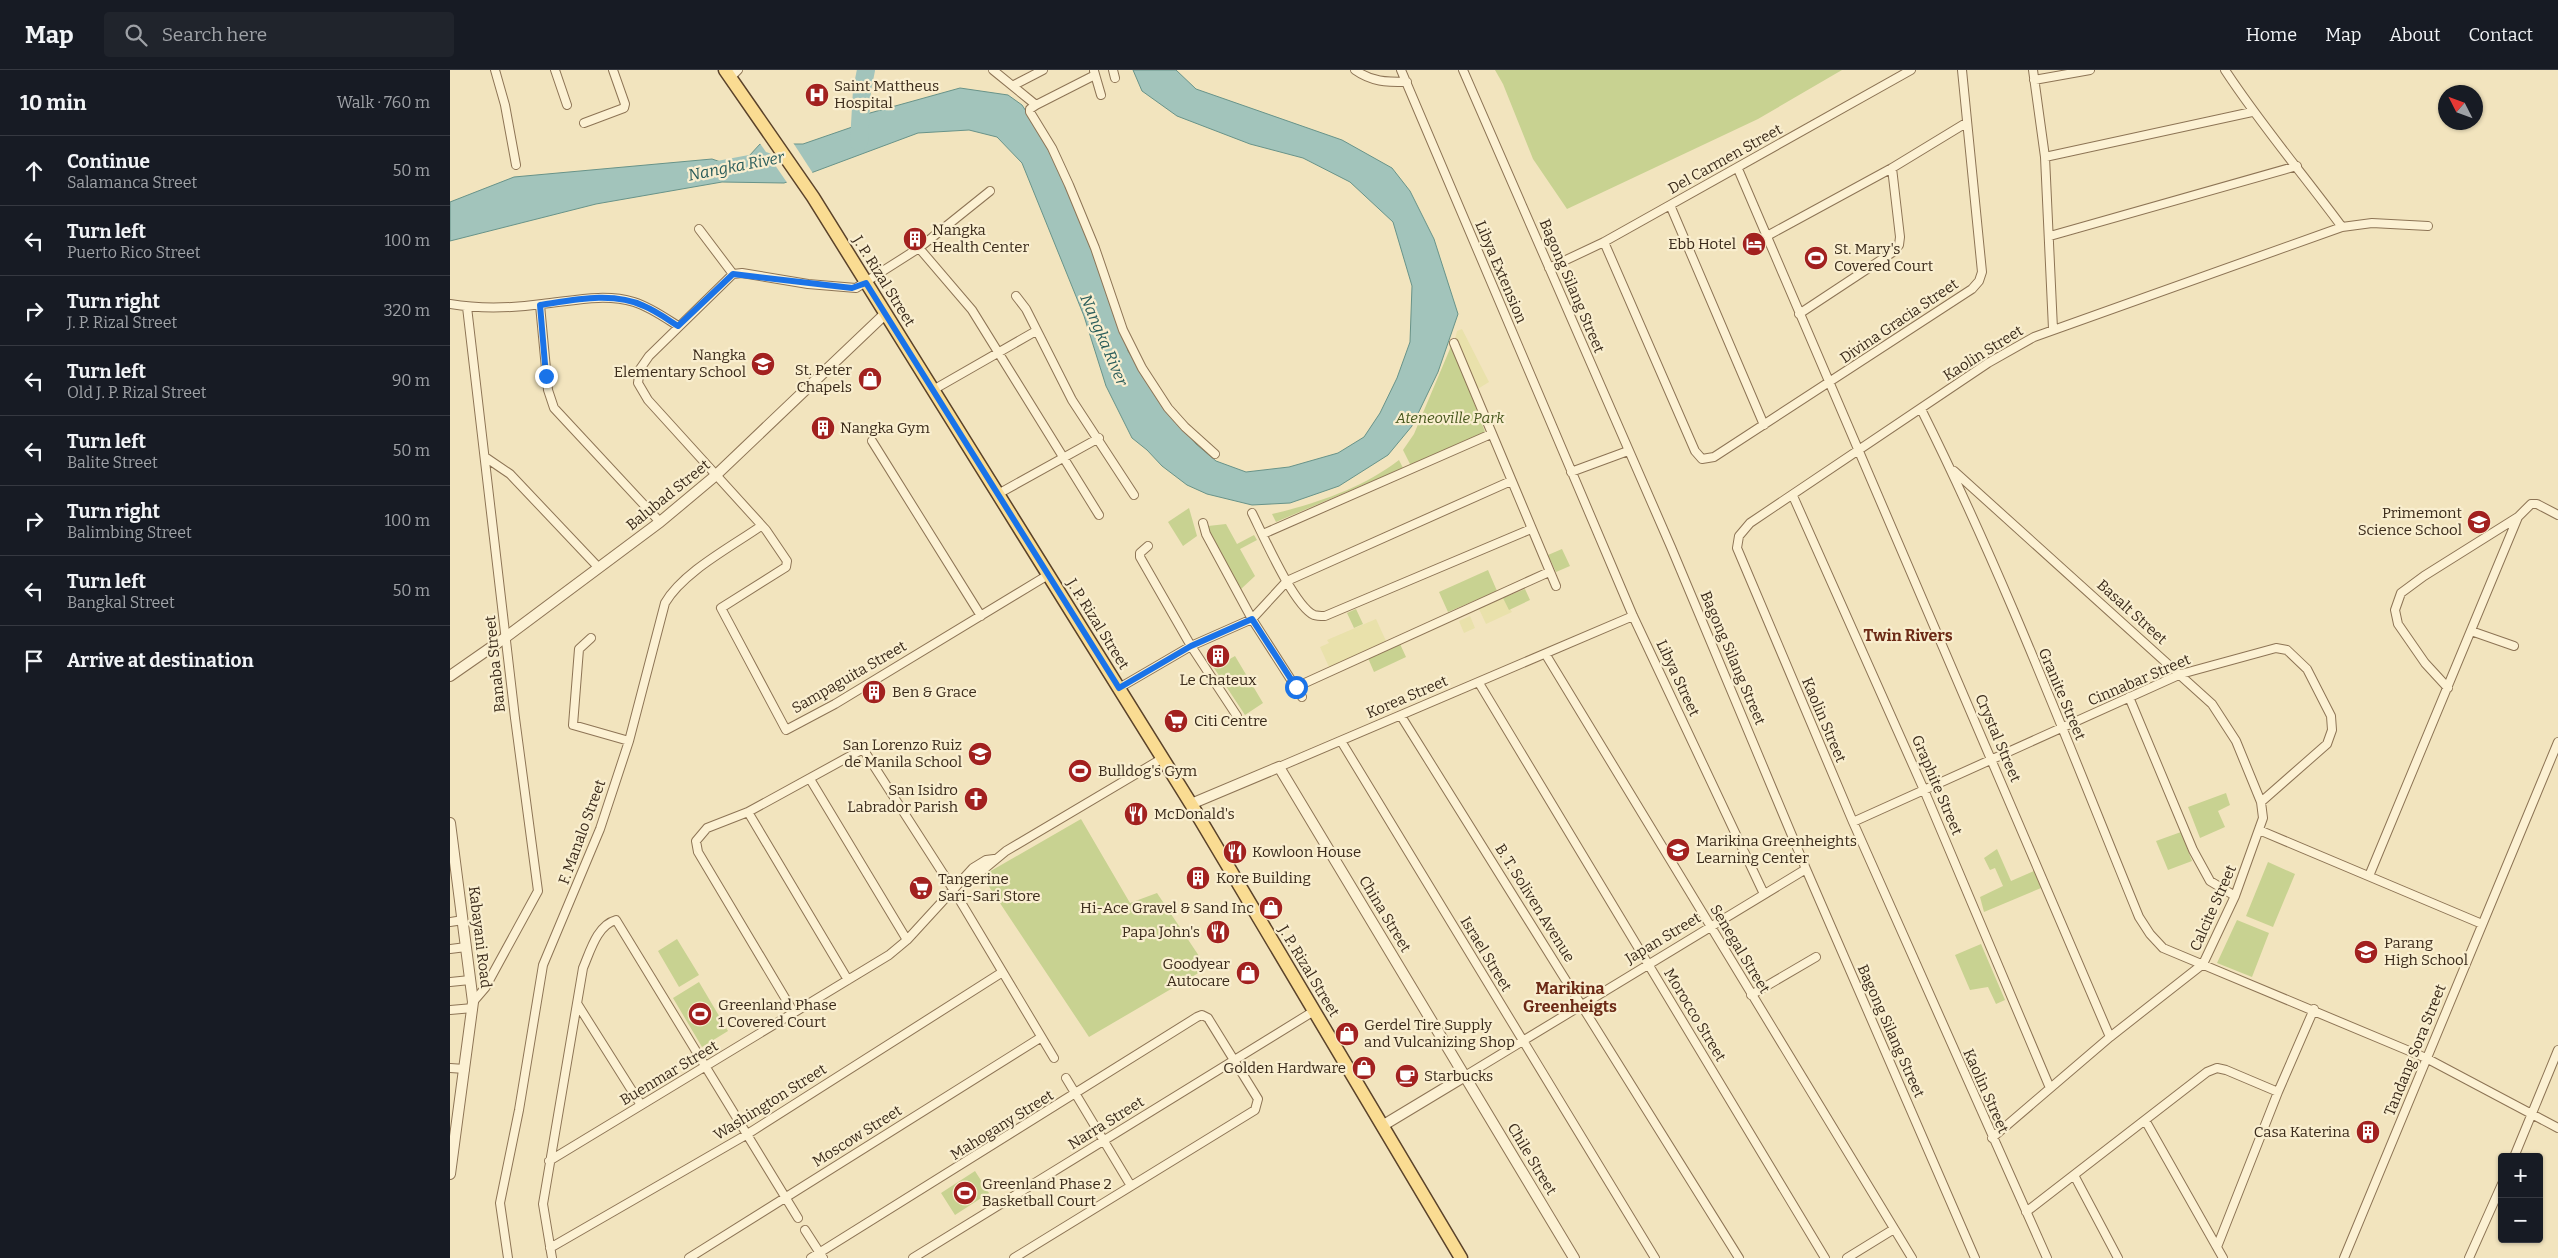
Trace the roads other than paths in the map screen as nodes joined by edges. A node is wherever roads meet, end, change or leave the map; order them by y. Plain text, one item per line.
1 (495, 70) edge
2 (555, 70) edge
3 (613, 70) edge
4 (992, 70) edge
5 (1043, 70) edge
6 (1355, 70) edge
7 (1401, 70) edge
8 (1463, 70) edge
9 (1911, 70) edge
10 (1962, 70) edge
11 (2033, 70) edge
12 (2090, 70) edge
13 (2225, 70) edge
14 (1095, 72) edge
15 (731, 73) edge
16 (2034, 80) junction
17 (1407, 82) junction
18 (1014, 85) junction
19 (1102, 95) dead end
20 (567, 105) dead end
21 (1036, 105) junction
22 (2252, 112) junction
23 (584, 123) dead end
24 (1966, 123) junction
25 (2045, 157) junction
26 (516, 165) dead end
27 (2297, 166) junction
28 (1892, 168) junction
29 (1738, 169) junction
30 (990, 191) dead end
31 (1670, 205) junction
32 (2428, 226) dead end
33 (2342, 227) junction
34 (700, 229) dead end
35 (1767, 236) junction
36 (2050, 236) junction
37 (1604, 242) junction
38 (919, 248) junction
39 (1549, 268) junction
40 (733, 274) junction
41 (866, 283) junction
42 (1016, 296) dead end
43 (450, 304) edge
44 (540, 305) junction
45 (467, 307) junction
46 (886, 314) junction
47 (1800, 314) junction
48 (678, 326) junction
49 (2053, 329) junction
50 (1036, 331) junction
51 (1454, 343) dead end
52 (998, 352) junction
53 (1829, 384) junction
54 (933, 390) junction
55 (1921, 409) junction
56 (1764, 425) junction
57 (1491, 434) junction
58 (1099, 438) junction
59 (872, 441) dead end
60 (1858, 450) junction
61 (1628, 451) junction
62 (1215, 454) dead end
63 (485, 457) junction
64 (1062, 457) junction
65 (1951, 469) junction
66 (1571, 472) junction
67 (715, 476) junction
68 (1511, 481) junction
69 (998, 494) junction
70 (1134, 495) dead end
71 (1793, 496) junction
72 (1252, 513) dead end
73 (1099, 515) dead end
74 (2558, 515) edge
75 (2518, 518) junction
76 (660, 522) junction
77 (1202, 523) dead end
78 (761, 526) junction
79 (1531, 529) junction
80 (1263, 534) junction
81 (1148, 546) dead end
82 (599, 568) junction
83 (1549, 572) junction
84 (1048, 575) junction
85 (1287, 582) junction
86 (1556, 586) dead end
87 (981, 616) junction
88 (1633, 616) junction
89 (1252, 619) junction
90 (2471, 631) junction
91 (506, 637) junction
92 (591, 638) dead end
93 (1191, 646) junction
94 (2514, 646) dead end
95 (1546, 655) junction
96 (2181, 674) junction
97 (450, 676) edge
98 (1479, 683) junction
99 (1296, 687) junction
100 (1119, 688) junction
101 (2448, 688) junction
102 (1302, 697) dead end
103 (2130, 698) junction
104 (1237, 716) dead end
105 (1401, 716) junction
106 (2062, 728) junction
107 (629, 741) junction
108 (1341, 741) junction
109 (2558, 742) edge
110 (1162, 758) junction
111 (1992, 759) junction
112 (1279, 767) junction
113 (810, 779) junction
114 (1924, 790) junction
115 (2261, 802) junction
116 (1191, 804) junction
117 (748, 812) junction
118 (1852, 822) junction
119 (450, 823) edge
120 (2259, 830) junction
121 (451, 836) edge
122 (453, 865) edge
123 (1806, 869) junction
124 (2369, 876) junction
125 (953, 889) junction
126 (454, 893) edge
127 (1764, 894) junction
128 (2235, 896) junction
129 (463, 920) junction
130 (450, 922) edge
131 (2482, 924) junction
132 (1711, 926) junction
133 (907, 940) junction
134 (466, 947) junction
135 (450, 949) edge
136 (1816, 957) dead end
137 (1648, 964) junction
138 (2203, 964) junction
139 (1001, 973) junction
140 (470, 980) junction
141 (848, 980) junction
142 (450, 982) edge
143 (1751, 995) junction
144 (1582, 1004) junction
145 (473, 1005) junction
146 (578, 1005) junction
147 (2314, 1009) junction
148 (450, 1010) edge
149 (1314, 1011) junction
150 (794, 1013) junction
151 (1040, 1038) junction
152 (2110, 1038) junction
153 (1523, 1040) junction
154 (2558, 1050) edge
155 (1054, 1058) dead end
156 (2426, 1058) junction
157 (1233, 1061) junction
158 (705, 1066) junction
159 (450, 1068) edge
160 (465, 1069) junction
161 (1465, 1076) junction
162 (1066, 1078) dead end
163 (2050, 1088) junction
164 (2278, 1092) junction
165 (1076, 1095) junction
166 (641, 1105) junction
167 (2532, 1114) junction
168 (2145, 1120) junction
169 (1382, 1126) junction
170 (2558, 1128) edge
171 (746, 1135) junction
172 (1992, 1138) junction
173 (1103, 1141) junction
174 (2516, 1153) edge
175 (549, 1161) junction
176 (450, 1174) edge
177 (2074, 1175) junction
178 (1131, 1186) junction
179 (2498, 1193) edge
180 (784, 1198) junction
181 (2026, 1212) junction
182 (798, 1218) dead end
183 (805, 1230) dead end
184 (1894, 1230) junction
185 (2216, 1246) junction
186 (550, 1248) junction
187 (821, 1255) edge
188 (508, 1258) edge
189 (552, 1258) edge
190 (689, 1258) edge
191 (811, 1258) edge
192 (913, 1258) edge
193 (1014, 1258) edge
194 (1460, 1258) edge
195 (1574, 1258) edge
196 (1654, 1258) edge
197 (1740, 1258) edge
198 (1825, 1258) edge
199 (1848, 1258) edge
200 (1912, 1258) edge
201 (1975, 1258) edge
202 (2047, 1258) edge
203 (2118, 1258) edge
204 (2223, 1258) edge
205 (2344, 1258) edge
206 (2469, 1258) edge

1 - 26 street
2 - 20 street
3 - 23 street
4 - 18 street
5 - 18 street
6 - 17 street
7 - 17 street, Libya Extension
8 - 39 street, Bagong Silang Street
9 - 29 street, Del Carmen Street
10 - 24 street, Divina Gracia Street
11 - 16 street
12 - 16 street
13 - 22 street
14 - 19 street
14 - 21 street
15 - 41 main road, J. P. Rizal Street
16 - 25 street
17 - 66 street, Libya Extension
18 - 21 street
21 - 62 street
22 - 25 street
22 - 27 street
24 - 28 street
24 - 53 street, Divina Gracia Street
25 - 36 street
27 - 33 street
27 - 36 street
28 - 35 street
28 - 47 street
29 - 31 street, Del Carmen Street
29 - 35 street, Crystal Street
30 - 38 street
31 - 37 street, Del Carmen Street
31 - 56 street
32 - 33 street, Kaolin Street
33 - 49 street, Kaolin Street
34 - 40 street
35 - 47 street, Crystal Street
36 - 49 street
37 - 39 street, Del Carmen Street
37 - 56 street, Divina Gracia Street
38 - 41 street
38 - 52 street
39 - 61 street, Bagong Silang Street
40 - 41 street
40 - 48 street
41 - 46 main road, J. P. Rizal Street
42 - 50 street
43 - 45 street
44 - 45 street
44 - 48 street
44 - 76 street
45 - 63 street, Banaba Street
46 - 54 main road, J. P. Rizal Street
46 - 67 street, Balubad Street
47 - 53 street, Crystal Street
48 - 67 street
49 - 55 street, Kaolin Street
50 - 52 street
50 - 58 street
51 - 57 street
52 - 54 street
52 - 64 street
53 - 56 street, Divina Gracia Street
53 - 60 street, Crystal Street
54 - 69 main road, J. P. Rizal Street
55 - 60 street, Kaolin Street
55 - 65 street, Granite Street
57 - 68 street
57 - 80 street
58 - 64 street
58 - 70 street
59 - 87 street
60 - 71 street, Kaolin Street
60 - 111 street, Crystal Street
61 - 66 street
61 - 123 street, Bagong Silang Street
63 - 82 street
63 - 91 street, Banaba Street
64 - 69 street
64 - 73 street
65 - 96 street, Basalt Street
65 - 106 street, Granite Street
66 - 88 street, Libya Street
67 - 76 street, Balubad Street
67 - 78 street
68 - 79 street
68 - 85 street
69 - 84 main road, J. P. Rizal Street
71 - 114 street, Graphite Street
71 - 118 street, Kaolin Street
72 - 80 street
74 - 75 street
75 - 90 street
75 - 101 street
76 - 82 street, Balubad Street
77 - 89 street
78 - 87 street, Sampaguita Street
78 - 107 street, F. Manalo Street
79 - 83 street
79 - 85 street
80 - 85 street
81 - 93 street
82 - 91 street, Balubad Street
83 - 86 street
83 - 99 street
84 - 87 street
84 - 100 main road, J. P. Rizal Street
85 - 89 street
88 - 95 street, Korea Street
88 - 127 street, Libya Street
89 - 93 street
89 - 99 street
90 - 94 street
90 - 101 street
91 - 97 street, Balubad Street
91 - 145 street, Banaba Street
92 - 107 street
93 - 100 street
93 - 104 street
95 - 98 street, Korea Street
95 - 132 street, Senegal Street
96 - 103 street, Cinnabar Street
96 - 115 street, Basalt Street
96 - 115 street, Cinnabar Street
98 - 105 street, Korea Street
98 - 137 street, Morocco Street
99 - 102 street
100 - 110 main road, J. P. Rizal Street
101 - 124 street
103 - 106 street, Cinnabar Street
103 - 128 street
105 - 108 street, Korea Street
105 - 144 street, B. T. Soliven Avenue
106 - 111 street, Cinnabar Street
106 - 138 street, Granite Street
107 - 188 street, F. Manalo Street
108 - 112 street, Korea Street
108 - 153 street, Israel Street
109 - 131 street, Tandang Sora Street
110 - 116 main road, J. P. Rizal Street
110 - 125 street, Buenmar Street
111 - 114 street, Cinnabar Street
111 - 152 street, Crystal Street
112 - 116 street, Korea Street
112 - 161 street, China Street
113 - 117 street
113 - 125 street
113 - 133 street
114 - 118 street, Cinnabar Street
114 - 163 street, Graphite Street
115 - 120 street, Calcite Street
116 - 149 main road, J. P. Rizal Street
117 - 141 street
117 - 150 street
118 - 172 street, Kaolin Street
119 - 121 street, Kabayani Road
120 - 124 street
120 - 128 street, Calcite Street
121 - 122 street, Kabayani Road
122 - 126 street, Kabayani Road
123 - 127 street, Japan Street
123 - 201 street, Bagong Silang Street
124 - 131 street
125 - 133 street, Buenmar Street
125 - 139 street
126 - 129 street, Kabayani Road
127 - 132 street, Japan Street
128 - 138 street, Calcite Street
129 - 130 street
129 - 134 street, Kabayani Road
131 - 156 street, Tandang Sora Street
132 - 137 street, Japan Street
132 - 143 street, Senegal Street
133 - 141 street, Buenmar Street
134 - 135 street
134 - 140 street, Kabayani Road
136 - 143 street
137 - 144 street, Japan Street
137 - 198 street, Morocco Street
138 - 147 street, Granite Street
138 - 152 street, Calcite Street
139 - 151 street
139 - 171 street, Washington Street
140 - 142 street
140 - 145 street, Kabayani Road
141 - 150 street, Buenmar Street
143 - 184 street, Senegal Street
144 - 153 street, Japan Street
144 - 197 street, B. T. Soliven Avenue
145 - 148 street
145 - 160 street, Kabayani Road
146 - 158 street
146 - 166 street
146 - 175 street
147 - 156 street, Granite Street
147 - 164 street
149 - 157 street, Narra Street
149 - 169 main road, J. P. Rizal Street
150 - 158 street, Buenmar Street
151 - 155 street
151 - 180 street, Moscow Street
152 - 163 street, Calcite Street
153 - 161 street, Japan Street
153 - 196 street, Israel Street
154 - 167 street
156 - 167 street, Granite Street
156 - 205 street, Tandang Sora Street
157 - 165 street, Mahogany Street
157 - 173 street, Narra Street
157 - 178 street
158 - 166 street, Buenmar Street
158 - 171 street
159 - 160 street
160 - 176 street, Kabayani Road
161 - 169 street, Japan Street
161 - 195 street, Chile Street
162 - 165 street
163 - 172 street, Calcite Street
164 - 168 street
164 - 185 street
165 - 173 street
165 - 187 street, Mahogany Street
166 - 175 street, Buenmar Street
167 - 170 street, Granite Street
167 - 174 street
168 - 177 street
168 - 185 street
169 - 194 main road, J. P. Rizal Street
171 - 180 street
171 - 186 street, Washington Street
172 - 181 street, Kaolin Street
173 - 178 street
173 - 192 street, Narra Street
175 - 186 street
177 - 181 street
177 - 203 street
178 - 193 street
179 - 206 street
180 - 182 street
180 - 190 street, Moscow Street
181 - 202 street, Kaolin Street
183 - 187 street
184 - 199 street
184 - 200 street, Senegal Street
185 - 204 street
186 - 189 street
187 - 191 street, Mahogany Street

